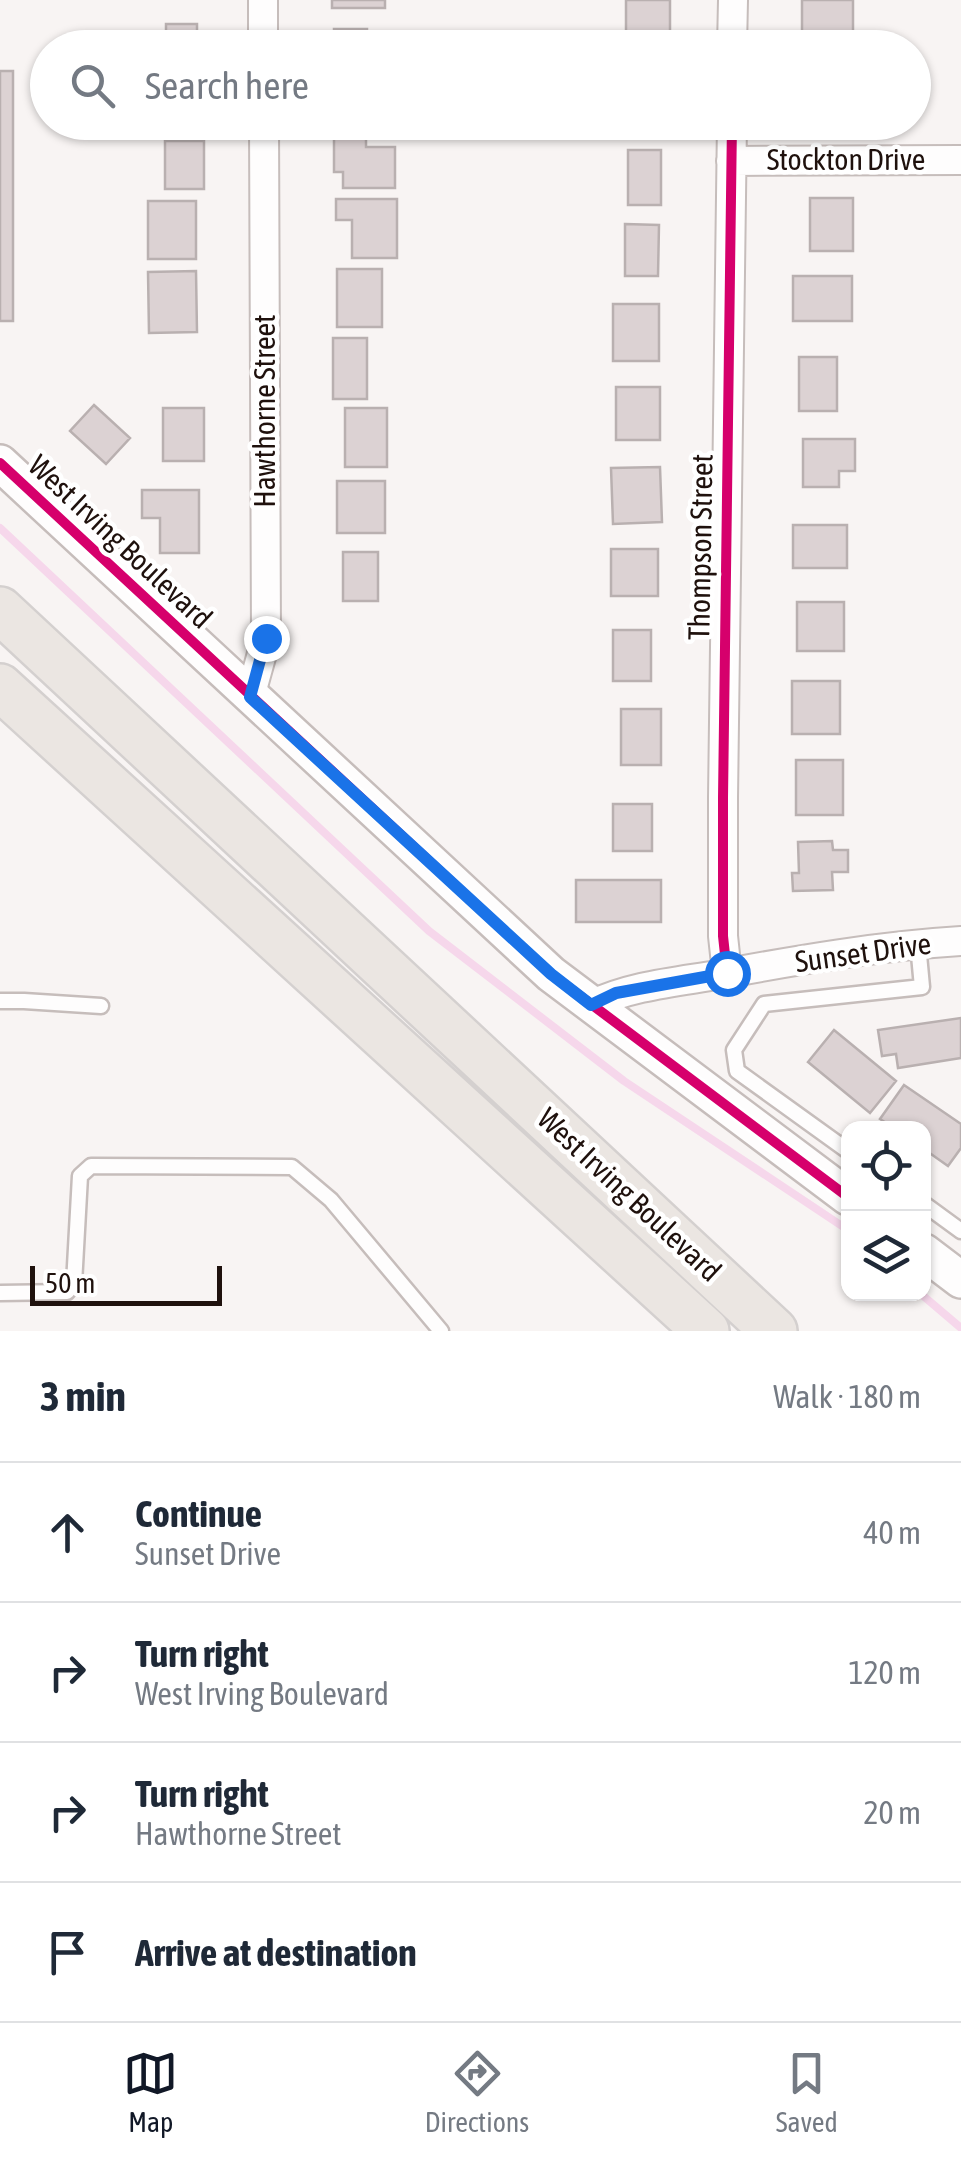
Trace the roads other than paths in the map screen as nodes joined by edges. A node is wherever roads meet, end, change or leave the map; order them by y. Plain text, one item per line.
1 (263, 0) edge
2 (733, 0) edge
3 (263, 30) edge
4 (732, 30) edge
5 (264, 140) edge
6 (732, 140) edge
7 (732, 160) junction
8 (961, 160) edge
9 (0, 463) edge
10 (0, 610) edge
11 (0, 687) edge
12 (250, 697) junction
13 (961, 941) edge
14 (918, 944) junction
15 (727, 973) junction
16 (0, 1001) edge
17 (591, 1005) junction
18 (102, 1006) dead end
19 (841, 1169) edge
20 (841, 1170) edge
21 (931, 1209) edge
22 (961, 1230) edge
23 (931, 1257) edge
24 (961, 1280) edge
25 (0, 1293) edge
26 (441, 1331) edge
27 (706, 1331) edge
28 (774, 1331) edge

1 - 3 street
2 - 4 street
5 - 12 street, Hawthorne Street
6 - 7 street, Thompson Street
7 - 8 street, Stockton Drive
7 - 15 street, Thompson Street
9 - 12 street, West Irving Boulevard
10 - 28 main road, West Irving Boulevard
11 - 27 main road, West Irving Boulevard
12 - 17 street, West Irving Boulevard
13 - 14 street, Sunset Drive
14 - 15 street, Sunset Drive
14 - 19 lane
15 - 17 street, Sunset Drive
16 - 18 lane
17 - 20 street, West Irving Boulevard
21 - 22 lane
23 - 24 street
25 - 26 lane

